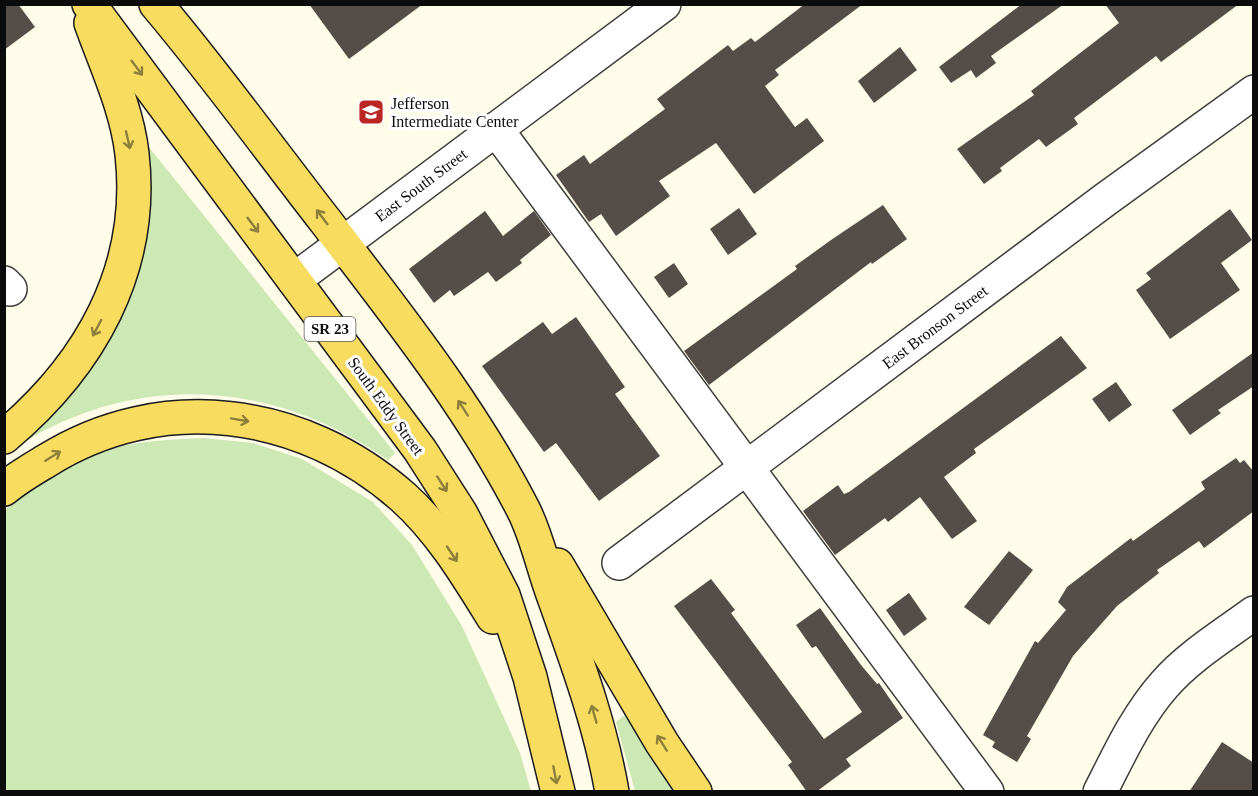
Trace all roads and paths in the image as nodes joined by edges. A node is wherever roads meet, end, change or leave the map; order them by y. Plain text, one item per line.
1 (84, 4) edge
2 (89, 4) edge
3 (156, 4) edge
4 (664, 4) edge
5 (1254, 92) edge
6 (496, 129) junction
7 (343, 244) junction
8 (294, 280) junction
9 (4, 437) edge
10 (749, 467) junction
11 (4, 489) edge
12 (525, 512) junction
13 (619, 563) dead end
14 (1254, 613) edge
15 (530, 677) junction
16 (558, 792) edge
17 (612, 792) edge
18 (694, 792) edge
19 (987, 792) edge
20 (1100, 792) edge

1 -> 9 main road
2 -> 8 main road, South Eddy Street / SR 23
7 -> 3 main road
4 - 6 street, East South Street
5 - 10 street, East Bronson Street
6 - 7 street, East South Street
6 - 10 street
7 - 8 street, East South Street
12 -> 7 main road
8 -> 15 main road, South Eddy Street / SR 23
10 - 13 street, East Bronson Street
10 - 19 street
11 -> 15 main road
17 -> 12 main road
18 -> 12 main road
14 - 20 street
15 -> 16 main road, South Eddy Street / SR 23

